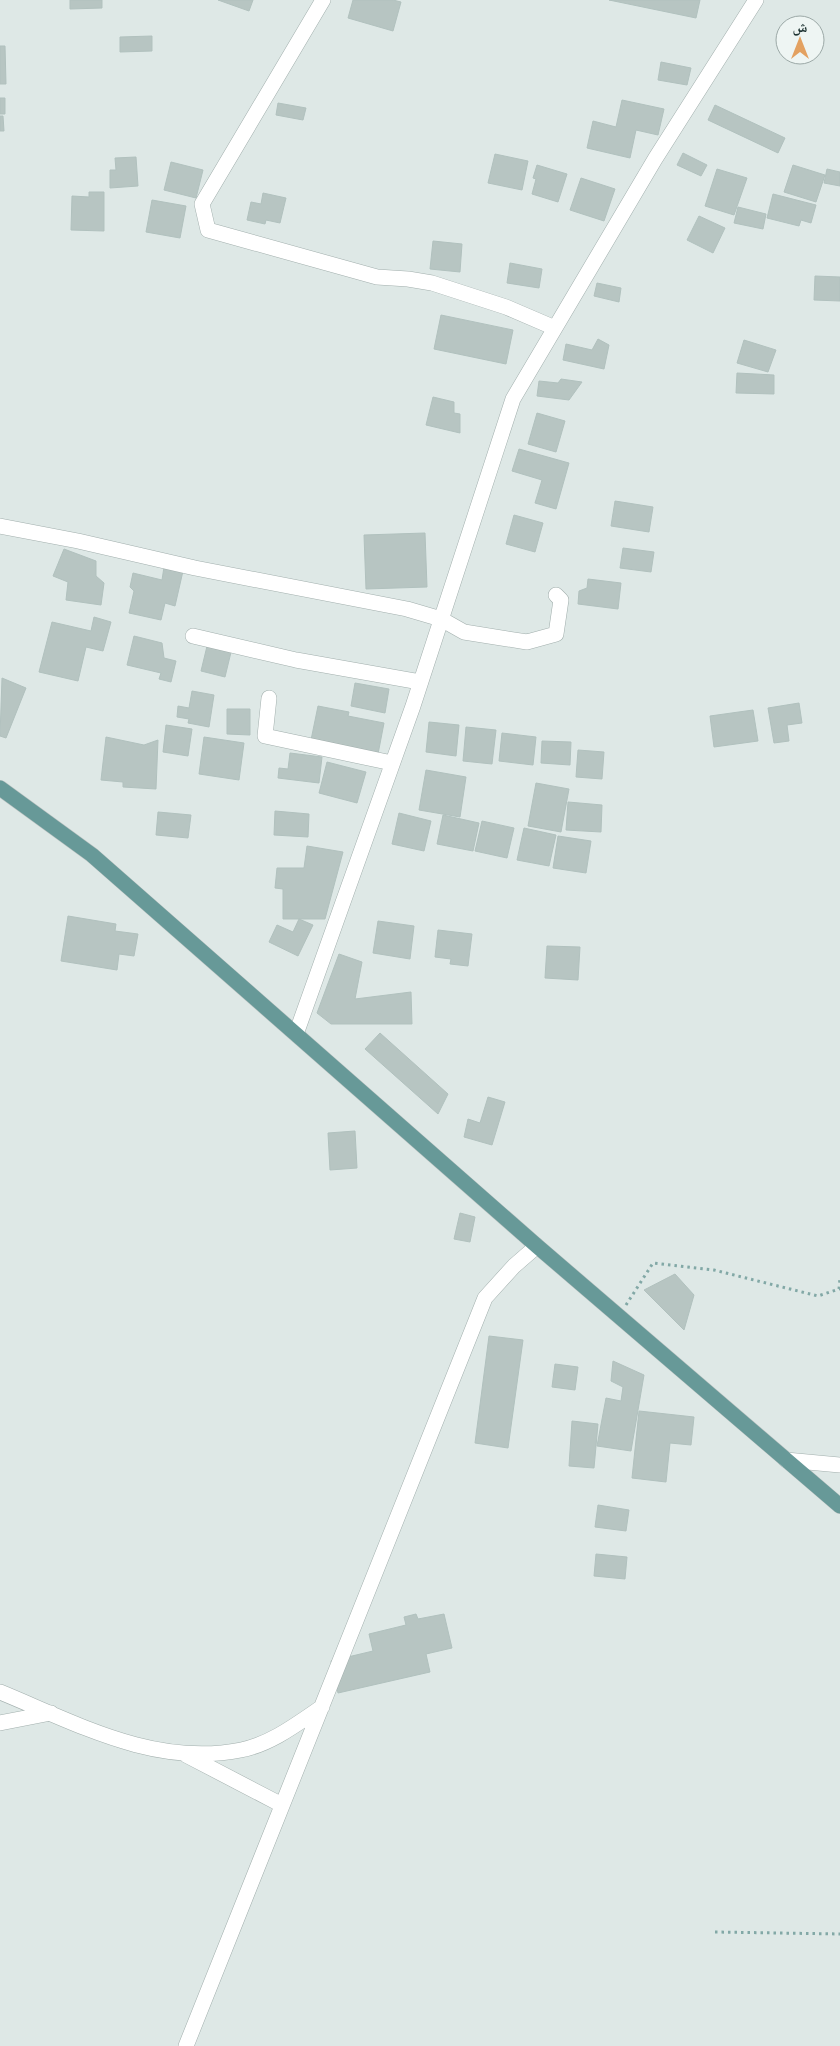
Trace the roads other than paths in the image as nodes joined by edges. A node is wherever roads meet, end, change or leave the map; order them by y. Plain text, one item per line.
1 (322, 0) edge
2 (756, 0) edge
3 (555, 328) junction
4 (0, 526) edge
5 (556, 595) dead end
6 (441, 619) junction
7 (193, 636) dead end
8 (420, 682) junction
9 (269, 698) dead end
10 (392, 763) junction
11 (0, 788) edge
12 (296, 1034) junction
13 (537, 1246) junction
14 (786, 1460) junction
15 (840, 1465) edge
16 (840, 1506) edge
17 (0, 1692) edge
18 (322, 1707) junction
19 (52, 1713) junction
20 (0, 1723) edge
21 (186, 1755) junction
22 (282, 1805) junction
23 (186, 2046) edge

1 - 3 street
2 - 3 street
3 - 6 street
4 - 6 street
5 - 6 street
6 - 8 street
7 - 8 street
8 - 10 street
9 - 10 street
10 - 12 street
11 - 12 main road
12 - 13 main road
13 - 14 main road
13 - 18 street
14 - 15 street
14 - 16 main road
17 - 19 street
18 - 21 street
18 - 22 street
19 - 20 street
19 - 21 street
21 - 22 street
22 - 23 street

